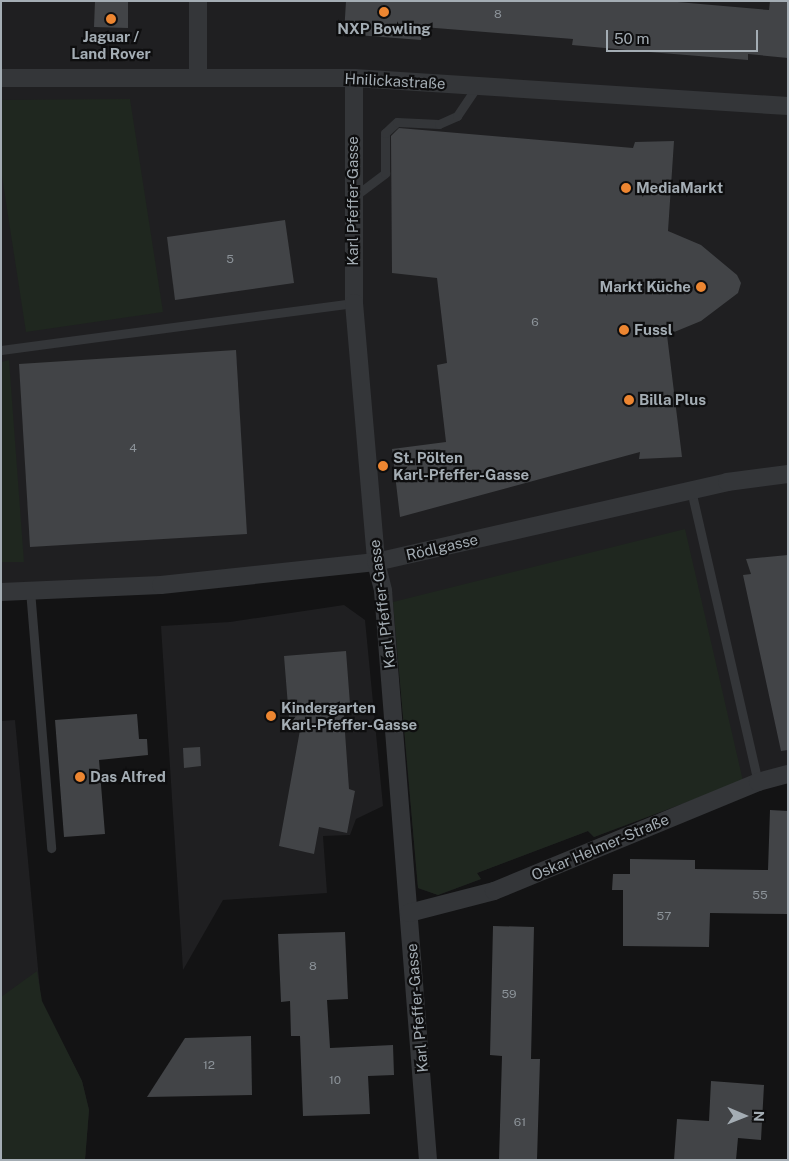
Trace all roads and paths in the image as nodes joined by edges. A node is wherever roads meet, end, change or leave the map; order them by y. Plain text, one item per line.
1 (198, 1) edge
2 (198, 76) junction
3 (1, 78) edge
4 (354, 78) junction
5 (478, 85) junction
6 (788, 106) edge
7 (352, 198) junction
8 (354, 303) junction
9 (1, 350) edge
10 (788, 474) edge
11 (690, 490) junction
12 (376, 562) junction
13 (30, 590) junction
14 (1, 592) edge
15 (788, 774) edge
16 (758, 782) junction
17 (51, 848) dead end
18 (409, 912) junction
19 (428, 1160) edge

1 - 2 street
2 - 3 street, Hnilickastraße
2 - 4 street, Hnilickastraße
4 - 5 street, Hnilickastraße
4 - 7 street, Karl Pfeffer-Gasse
5 - 6 street, Hnilickastraße
5 - 7 lane
7 - 8 street, Karl Pfeffer-Gasse
8 - 9 lane
8 - 12 street, Karl Pfeffer-Gasse
10 - 11 street, Rödlgasse
11 - 12 street, Rödlgasse
11 - 16 lane
12 - 13 street, Rödlgasse
12 - 18 street, Karl Pfeffer-Gasse
13 - 14 street, Rödlgasse
13 - 17 lane
15 - 16 street, Oskar Helmer-Straße
16 - 18 street, Oskar Helmer-Straße
18 - 19 street, Karl Pfeffer-Gasse

